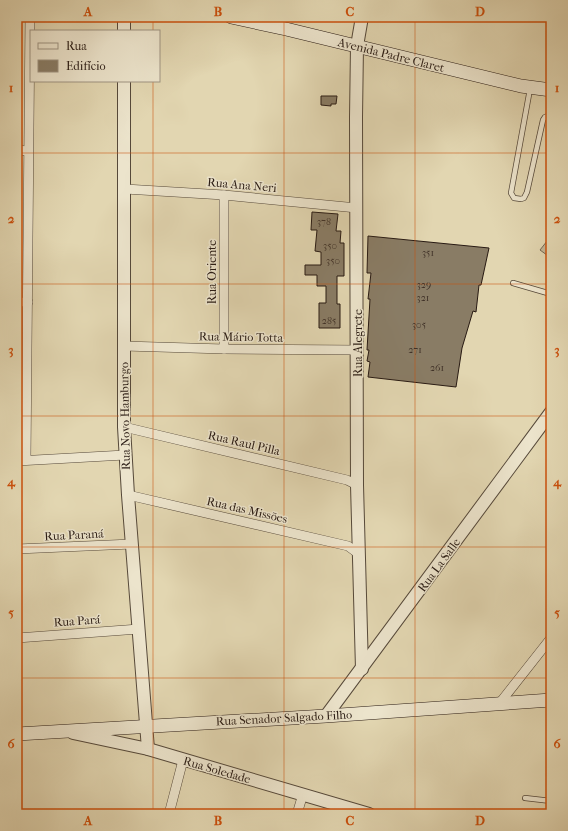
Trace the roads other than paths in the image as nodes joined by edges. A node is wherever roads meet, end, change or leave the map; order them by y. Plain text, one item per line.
1 (30, 17) edge
2 (124, 17) edge
3 (231, 17) edge
4 (362, 17) edge
5 (124, 30) edge
6 (357, 46) junction
7 (124, 82) edge
8 (530, 87) junction
9 (551, 90) edge
10 (551, 116) edge
11 (17, 150) edge
12 (28, 151) junction
13 (124, 189) junction
14 (224, 195) junction
15 (357, 208) junction
16 (513, 283) dead end
17 (551, 294) edge
18 (17, 302) edge
19 (28, 302) junction
20 (124, 346) junction
21 (224, 349) junction
22 (358, 350) junction
23 (551, 412) edge
24 (124, 427) junction
25 (125, 455) junction
26 (22, 460) edge
27 (358, 485) junction
28 (128, 495) junction
29 (132, 544) junction
30 (17, 549) edge
31 (359, 554) junction
32 (139, 629) junction
33 (17, 638) edge
34 (551, 638) edge
35 (362, 669) junction
36 (551, 700) edge
37 (499, 704) junction
38 (326, 716) junction
39 (146, 726) junction
40 (64, 731) junction
41 (17, 734) edge
42 (148, 749) junction
43 (183, 760) junction
44 (303, 794) junction
45 (525, 798) dead end
46 (551, 801) edge
47 (348, 811) edge
48 (169, 814) edge
49 (297, 814) edge
50 (369, 814) edge

1 - 12 street
2 - 5 street
3 - 6 main road, Avenida Padre Claret
4 - 6 street, Rua Alegrete
6 - 8 main road, Avenida Padre Claret
6 - 15 street, Rua Alegrete
7 - 13 street, Rua Novo Hamburgo
8 - 9 main road, Avenida Padre Claret
8 - 10 lane
11 - 12 street
12 - 19 street
13 - 14 street, Rua Ana Neri
13 - 20 street, Rua Novo Hamburgo
14 - 15 street, Rua Ana Neri
14 - 21 street, Rua Oriente
15 - 22 street, Rua Alegrete
16 - 17 lane
18 - 19 street
19 - 26 street
20 - 21 street, Rua Mário Totta
20 - 24 street, Rua Novo Hamburgo
21 - 22 street, Rua Mário Totta
22 - 27 street, Rua Alegrete
23 - 35 street, Rua La Salle
24 - 25 street, Rua Novo Hamburgo
24 - 27 street, Rua Raul Pilla
25 - 26 street
25 - 28 street, Rua Novo Hamburgo
27 - 31 street, Rua Alegrete
28 - 29 street, Rua Novo Hamburgo
28 - 31 street, Rua das Missões
29 - 30 street, Rua Paraná
29 - 32 street, Rua Novo Hamburgo
31 - 35 street, Rua Alegrete
32 - 33 street, Rua Pará
32 - 39 street, Rua Novo Hamburgo
34 - 37 street
35 - 38 street, Rua La Salle
36 - 37 main road, Rua Senador Salgado Filho
37 - 38 main road, Rua Senador Salgado Filho
38 - 39 main road, Rua Senador Salgado Filho
39 - 40 main road, Rua Senador Salgado Filho
39 - 42 street, Rua Novo Hamburgo
40 - 41 main road, Rua Senador Salgado Filho
40 - 42 street, Rua Soledade
42 - 43 street, Rua Soledade
43 - 44 street, Rua Soledade
43 - 48 street
44 - 47 street, Rua Soledade
44 - 49 street
45 - 46 lane
47 - 50 street, Rua Soledade

